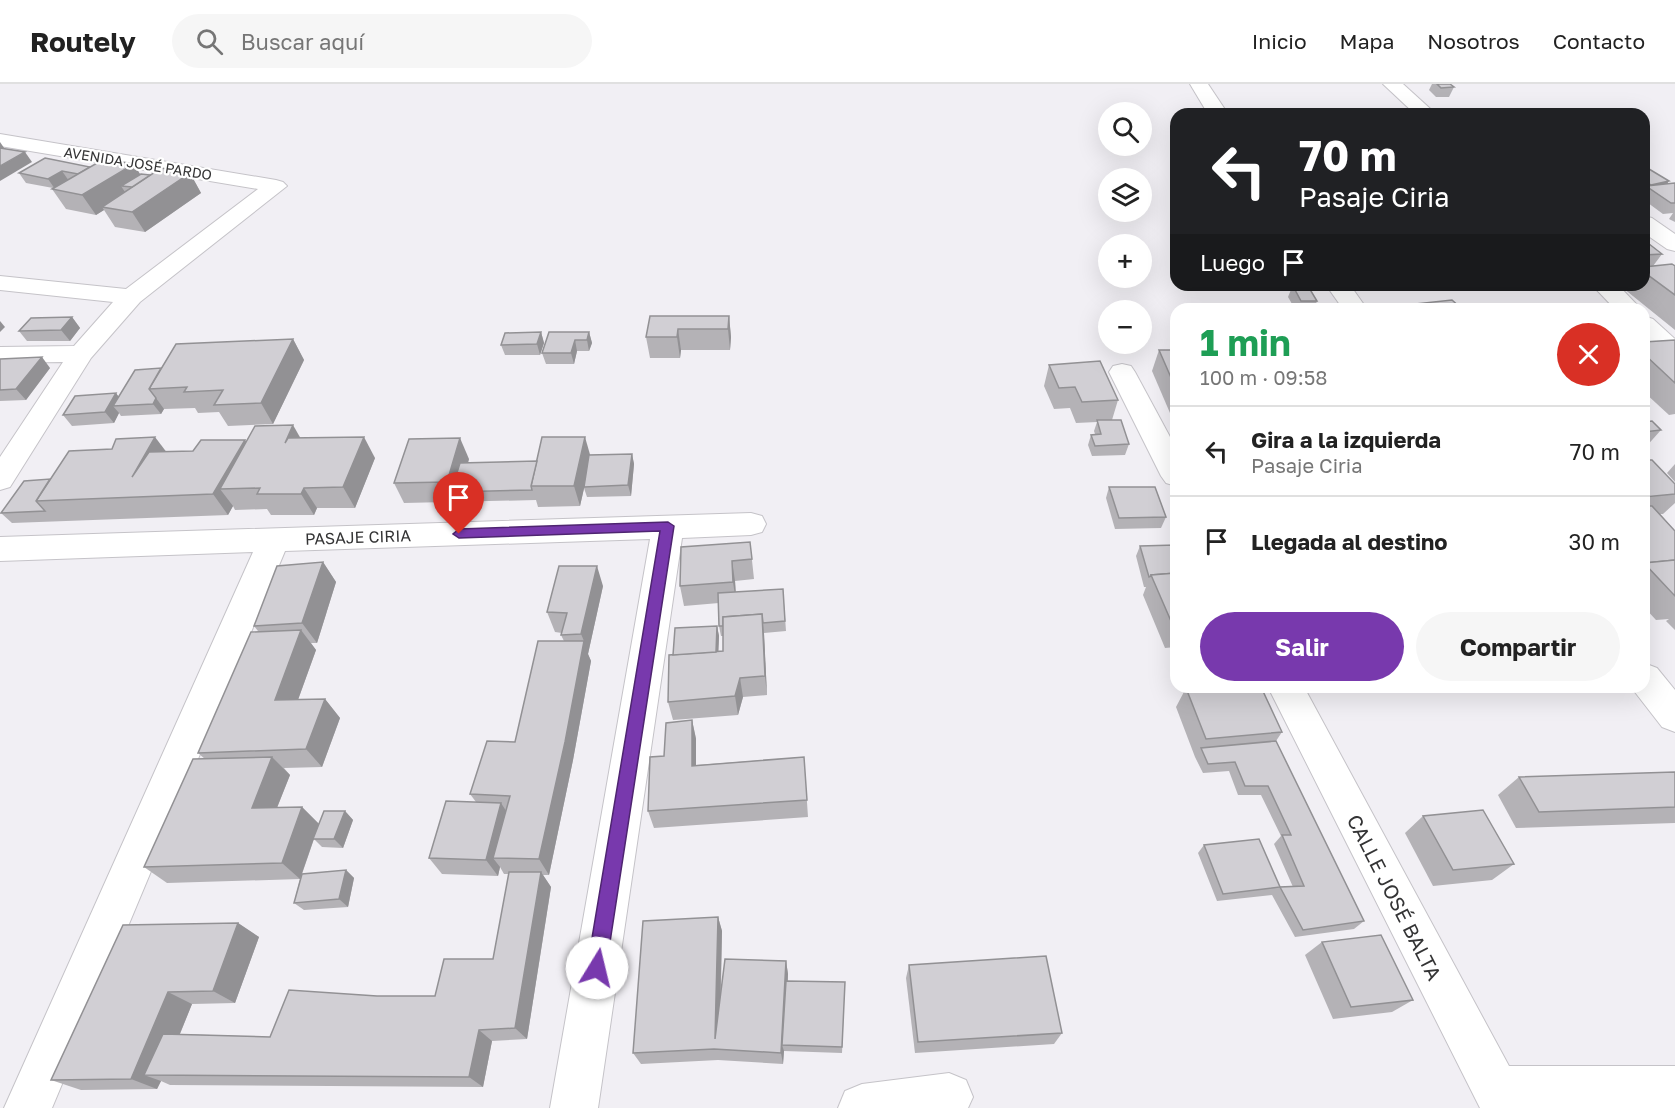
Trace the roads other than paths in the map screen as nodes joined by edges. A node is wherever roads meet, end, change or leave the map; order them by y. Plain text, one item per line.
1 (1199, 84) edge
2 (1392, 84) edge
3 (1214, 108) edge
4 (1419, 108) edge
5 (0, 140) edge
6 (1650, 227) edge
7 (1675, 244) edge
8 (0, 283) edge
9 (1610, 291) edge
10 (131, 297) junction
11 (1623, 303) edge
12 (1650, 331) edge
13 (1666, 349) edge
14 (81, 354) junction
15 (0, 355) edge
16 (1122, 372) dead end
17 (1170, 464) edge
18 (0, 480) edge
19 (751, 524) dead end
20 (668, 526) junction
21 (274, 540) junction
22 (0, 549) edge
23 (1650, 685) edge
24 (1289, 693) edge
25 (1675, 716) edge
26 (1675, 1090) edge
27 (949, 1097) dead end
28 (1500, 1099) edge
29 (28, 1108) edge
30 (574, 1108) edge
31 (862, 1108) edge

1 - 3 street
2 - 4 street
5 - 10 street, AVENIDA JOSÉ PARDO
6 - 7 street
8 - 10 street
9 - 11 street
10 - 14 street
12 - 13 street
14 - 15 street
14 - 18 street
16 - 17 street
19 - 20 street, PASAJE CIRIA
20 - 21 street, PASAJE CIRIA
20 - 30 street
21 - 22 street, PASAJE CIRIA
21 - 29 street
23 - 25 street
24 - 28 street, CALLE JOSÉ BALTA
26 - 28 street
27 - 31 street

